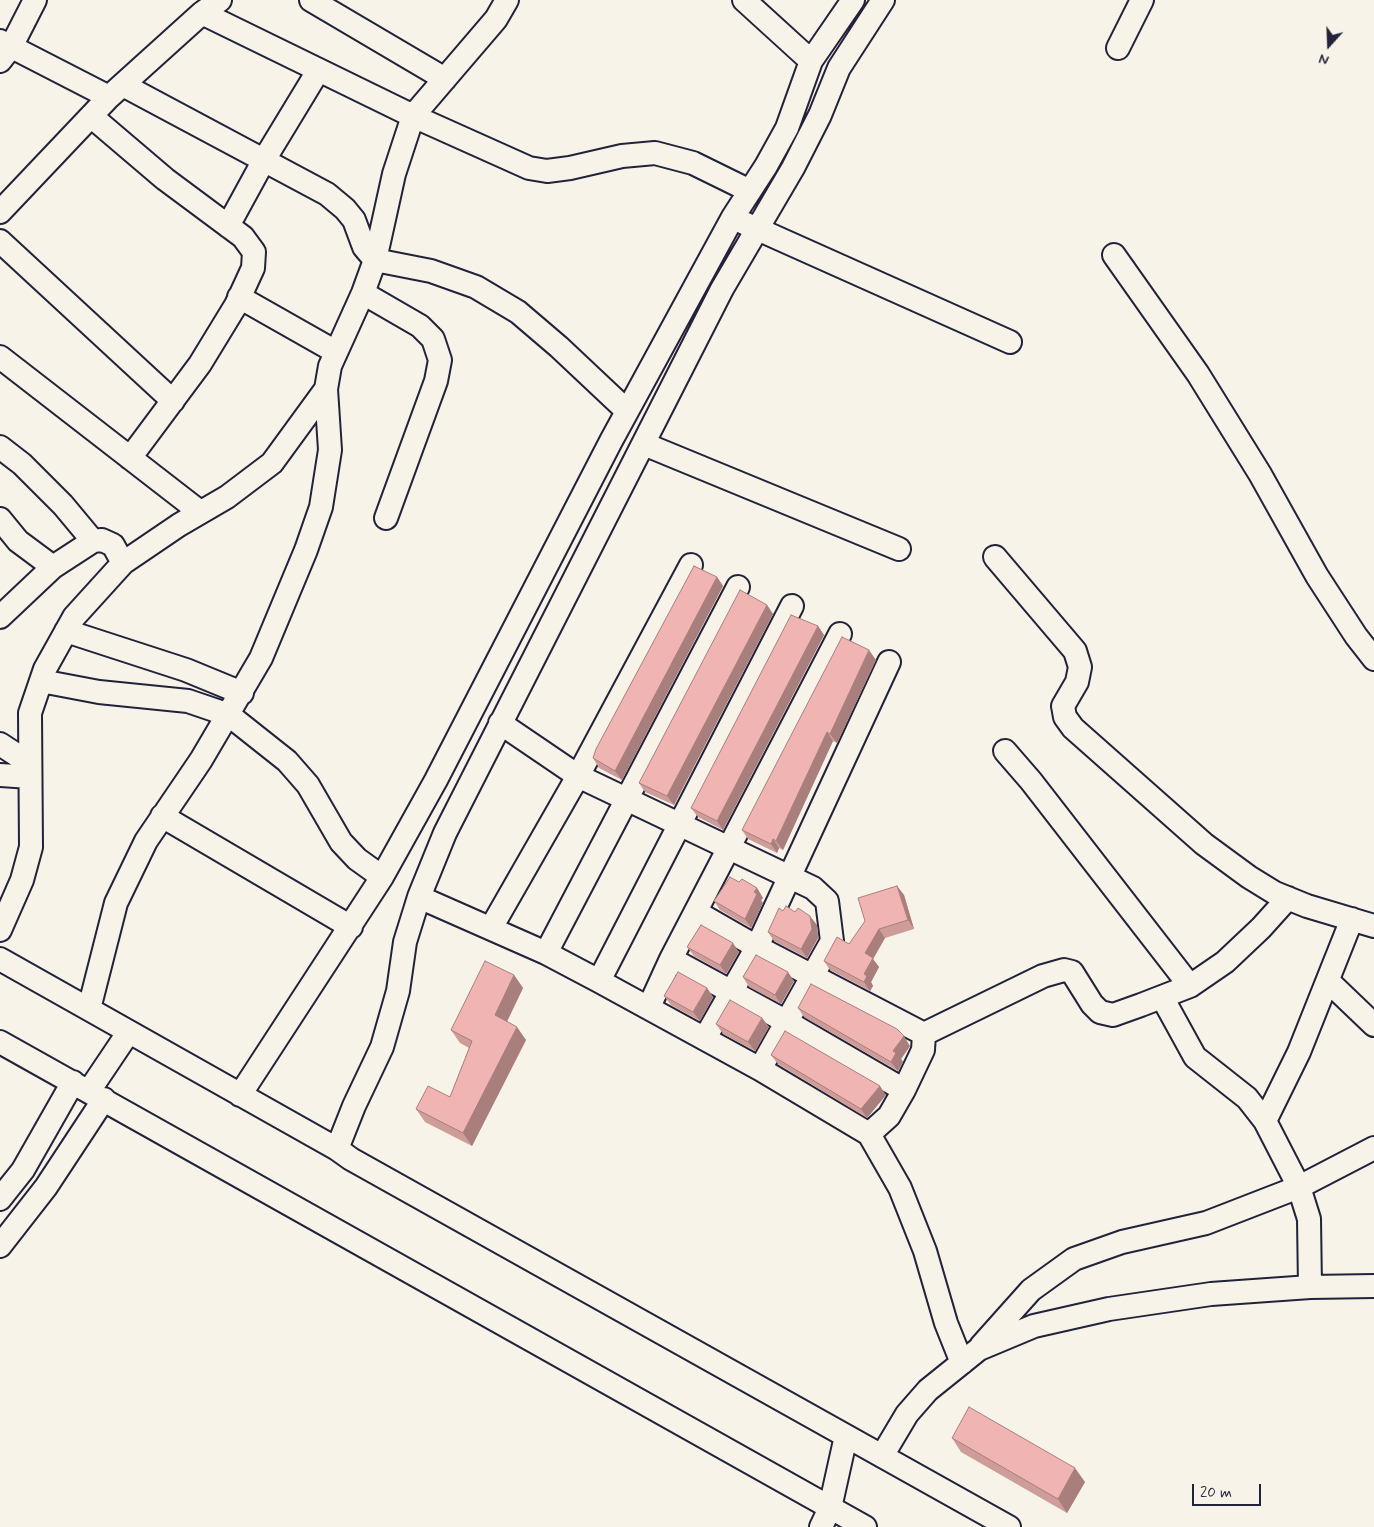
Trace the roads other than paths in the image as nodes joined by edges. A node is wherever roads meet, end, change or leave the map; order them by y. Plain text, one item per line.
1 (36, 0) edge
2 (311, 0) edge
3 (508, 0) edge
4 (744, 0) edge
5 (853, 0) edge
6 (883, 0) edge
7 (1142, 0) edge
8 (211, 6) edge
9 (1118, 48) dead end
10 (4, 49) edge
11 (811, 61) junction
12 (318, 71) junction
13 (445, 79) junction
14 (116, 91) junction
15 (91, 116) junction
16 (413, 116) junction
17 (264, 160) junction
18 (750, 191) junction
19 (0, 212) edge
20 (745, 223) junction
21 (228, 226) junction
22 (0, 241) edge
23 (1114, 255) dead end
24 (375, 260) junction
25 (363, 293) junction
26 (239, 297) junction
27 (1010, 342) dead end
28 (336, 352) junction
29 (0, 357) edge
30 (326, 389) junction
31 (173, 401) junction
32 (627, 411) junction
33 (644, 444) junction
34 (0, 448) edge
35 (130, 458) junction
36 (200, 512) junction
37 (386, 518) dead end
38 (0, 519) edge
39 (93, 541) junction
40 (899, 549) dead end
41 (995, 556) dead end
42 (123, 563) junction
43 (691, 565) dead end
44 (53, 567) junction
45 (738, 587) dead end
46 (792, 606) dead end
47 (0, 617) edge
48 (66, 631) junction
49 (840, 634) dead end
50 (1374, 659) edge
51 (889, 662) dead end
52 (41, 681) junction
53 (242, 693) junction
54 (230, 715) junction
55 (500, 723) junction
56 (0, 744) edge
57 (1005, 752) dead end
58 (30, 770) junction
59 (0, 775) edge
60 (578, 776) junction
61 (627, 801) junction
62 (162, 816) junction
63 (681, 824) junction
64 (731, 847) junction
65 (789, 876) junction
66 (382, 877) junction
67 (418, 897) junction
68 (1288, 898) junction
69 (696, 912) junction
70 (1352, 919) junction
71 (1374, 926) edge
72 (350, 927) junction
73 (491, 928) junction
74 (0, 930) edge
75 (757, 947) junction
76 (546, 953) junction
77 (0, 959) edge
78 (672, 959) junction
79 (814, 977) junction
80 (600, 981) junction
81 (1328, 981) junction
82 (1190, 986) junction
83 (732, 992) junction
84 (1162, 997) junction
85 (649, 1007) junction
86 (89, 1009) junction
87 (787, 1022) junction
88 (1374, 1025) edge
89 (128, 1033) junction
90 (924, 1034) junction
91 (705, 1038) junction
92 (0, 1042) edge
93 (760, 1069) junction
94 (904, 1090) junction
95 (89, 1091) junction
96 (240, 1095) junction
97 (1265, 1121) junction
98 (869, 1134) junction
99 (1374, 1148) edge
100 (337, 1149) junction
101 (0, 1169) edge
102 (23, 1170) junction
103 (1300, 1187) junction
104 (0, 1199) edge
105 (0, 1246) edge
106 (1374, 1286) edge
107 (1310, 1287) junction
108 (970, 1356) junction
109 (846, 1436) junction
110 (882, 1456) junction
111 (826, 1518) edge
112 (865, 1527) edge
113 (1009, 1527) edge

1 - 10 street
2 - 13 street
3 - 13 street
4 - 11 street
5 - 11 street
6 - 20 street
7 - 9 street
8 - 12 street
8 - 14 street
10 - 14 street
11 - 18 street
12 - 16 street
12 - 17 street
13 - 16 street
14 - 15 street
14 - 17 street
15 - 19 street
15 - 21 street
16 - 18 street
16 - 24 street
17 - 21 street
17 - 24 street
18 - 20 street
20 - 27 street
20 - 32 street
20 - 33 street
21 - 26 street
22 - 31 street
23 - 50 street
24 - 25 street
24 - 32 street
25 - 28 street
25 - 37 street
26 - 28 street
26 - 31 street
28 - 30 street
29 - 35 street
30 - 36 street
30 - 53 street
31 - 35 street
32 - 66 street
33 - 40 street
33 - 55 street
34 - 39 street
35 - 36 street
36 - 42 street
38 - 44 street
39 - 42 street
39 - 44 street
41 - 68 street
42 - 48 street
43 - 60 street
44 - 47 street
45 - 61 street
46 - 63 street
48 - 52 street
48 - 53 street
49 - 64 street
51 - 65 street
52 - 54 street
52 - 58 street
53 - 54 street
54 - 62 street
54 - 66 street
55 - 60 street
55 - 67 street
56 - 58 street
57 - 82 street
58 - 59 street
58 - 74 street
60 - 61 street
60 - 73 street
61 - 63 street
61 - 76 street
62 - 72 street
62 - 86 street
63 - 64 street
63 - 80 street
64 - 65 street
64 - 69 street
65 - 75 street
65 - 79 street
66 - 72 street
67 - 73 street
67 - 100 street
68 - 70 street
68 - 82 street
69 - 75 street
69 - 78 street
70 - 71 street
70 - 81 street
72 - 96 street
73 - 76 street
75 - 79 street
75 - 83 street
76 - 80 street
77 - 86 street
78 - 83 street
78 - 85 street
79 - 87 street
79 - 90 street
80 - 85 street
81 - 88 street
81 - 97 street
82 - 84 street
83 - 87 street
83 - 91 street
84 - 90 street
84 - 97 street
85 - 91 street
86 - 89 street
87 - 93 street
87 - 94 street
89 - 95 street
89 - 96 street
90 - 94 street
91 - 93 street
92 - 95 street
93 - 98 street
94 - 98 street
95 - 102 street
95 - 105 street
95 - 111 street
96 - 100 street
97 - 103 street
98 - 108 street
99 - 103 street
100 - 109 street
101 - 102 street
102 - 104 street
103 - 107 street
103 - 108 street
106 - 107 street
107 - 108 street
108 - 110 street
109 - 110 street
109 - 111 street
110 - 113 street
111 - 112 street

